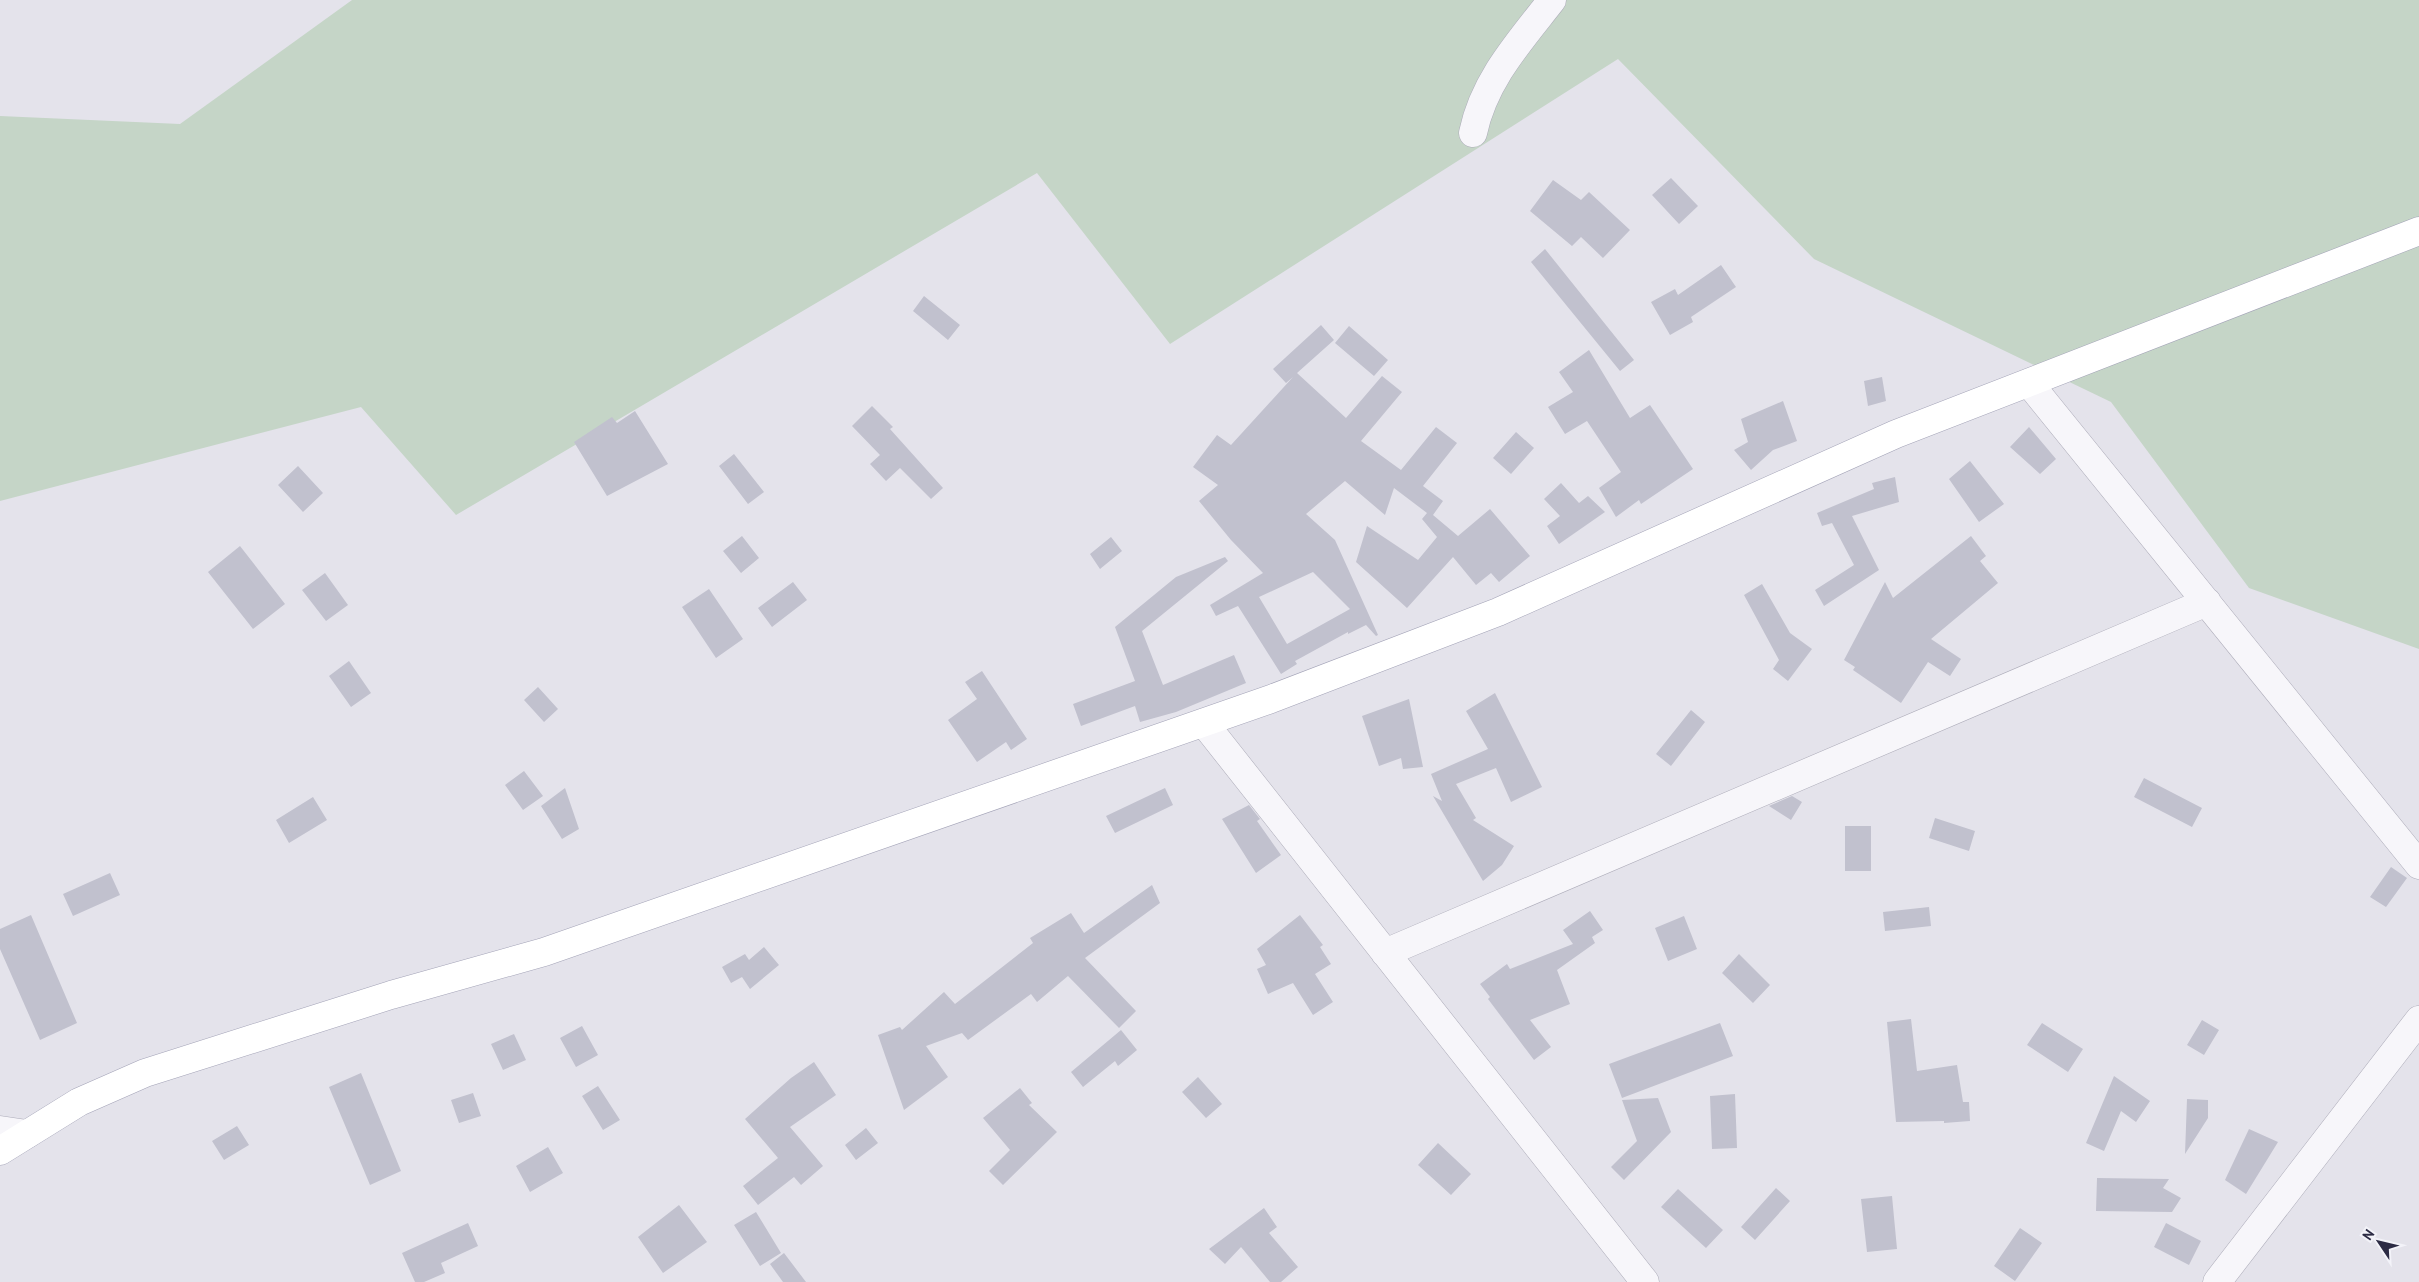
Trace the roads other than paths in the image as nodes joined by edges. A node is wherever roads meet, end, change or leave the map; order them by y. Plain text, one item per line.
1 (1552, 0) edge
2 (1473, 133) dead end
3 (2419, 231) edge
4 (2029, 383) junction
5 (2207, 602) junction
6 (1204, 723) junction
7 (2419, 865) edge
8 (1385, 953) junction
9 (2419, 1020) edge
10 (0, 1130) edge
11 (27, 1134) junction
12 (0, 1151) edge
13 (1645, 1282) edge
14 (2217, 1282) edge

1 - 2 street
3 - 4 main road
4 - 5 street
4 - 6 main road
5 - 7 street
5 - 8 street
6 - 8 street
6 - 11 main road
8 - 13 street
9 - 14 street
10 - 11 street
11 - 12 main road

